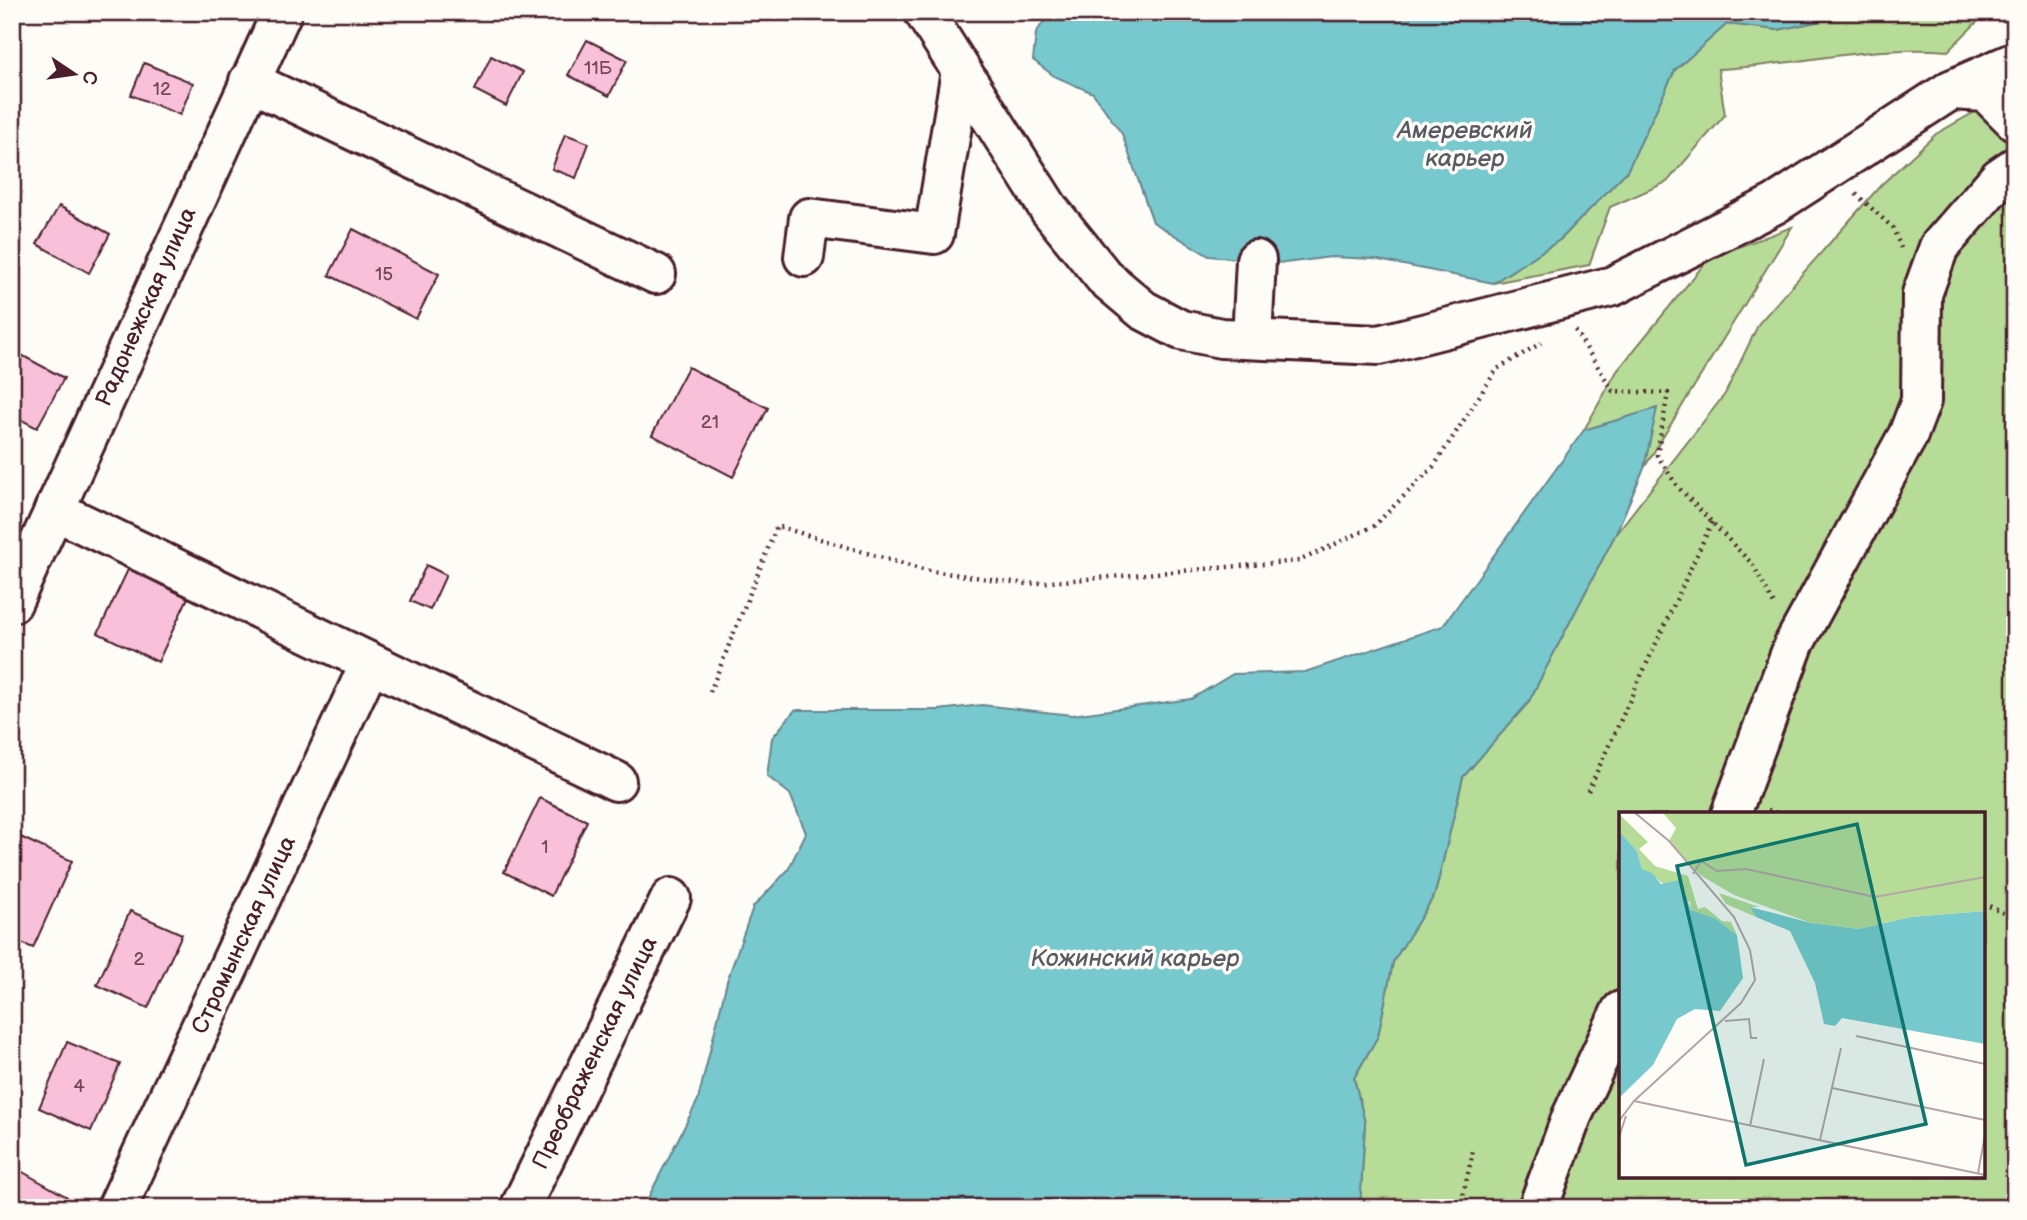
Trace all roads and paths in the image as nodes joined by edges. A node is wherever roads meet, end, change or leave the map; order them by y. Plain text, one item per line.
1 (282, 12) edge
2 (924, 12) edge
3 (2015, 62) edge
4 (961, 71) junction
5 (249, 81) junction
6 (1951, 90) junction
7 (2015, 121) edge
8 (2015, 167) edge
9 (1830, 169) junction
10 (803, 257) dead end
11 (1256, 260) dead end
12 (656, 274) dead end
13 (1922, 294) junction
14 (1565, 314) junction
15 (1252, 339) junction
16 (54, 510) junction
17 (1712, 522) junction
18 (12, 603) edge
19 (1794, 644) junction
20 (370, 663) junction
21 (710, 692) dead end
22 (616, 781) dead end
23 (1588, 791) dead end
24 (1732, 812) edge
25 (671, 898) dead end
26 (1985, 904) edge
27 (2015, 919) edge
28 (1619, 1015) edge
29 (1474, 1147) dead end
30 (117, 1208) edge
31 (520, 1208) edge
32 (1460, 1208) edge
33 (1538, 1208) edge

1 - 5 street, Радонежская улица
2 - 4 street
3 - 6 street
4 - 10 street
4 - 15 street
5 - 12 street
5 - 16 street, Радонежская улица
6 - 7 street
6 - 9 street
8 - 13 street
9 - 13 path
9 - 14 street
11 - 15 street
13 - 19 street
14 - 15 street
14 - 17 path
14 - 21 path
16 - 18 street, Радонежская улица
16 - 20 street
17 - 19 path
17 - 23 path
19 - 24 street
20 - 22 street
20 - 30 street, Стромынская улица
25 - 31 street, Преображенская улица
26 - 27 path
28 - 33 street
29 - 32 path

